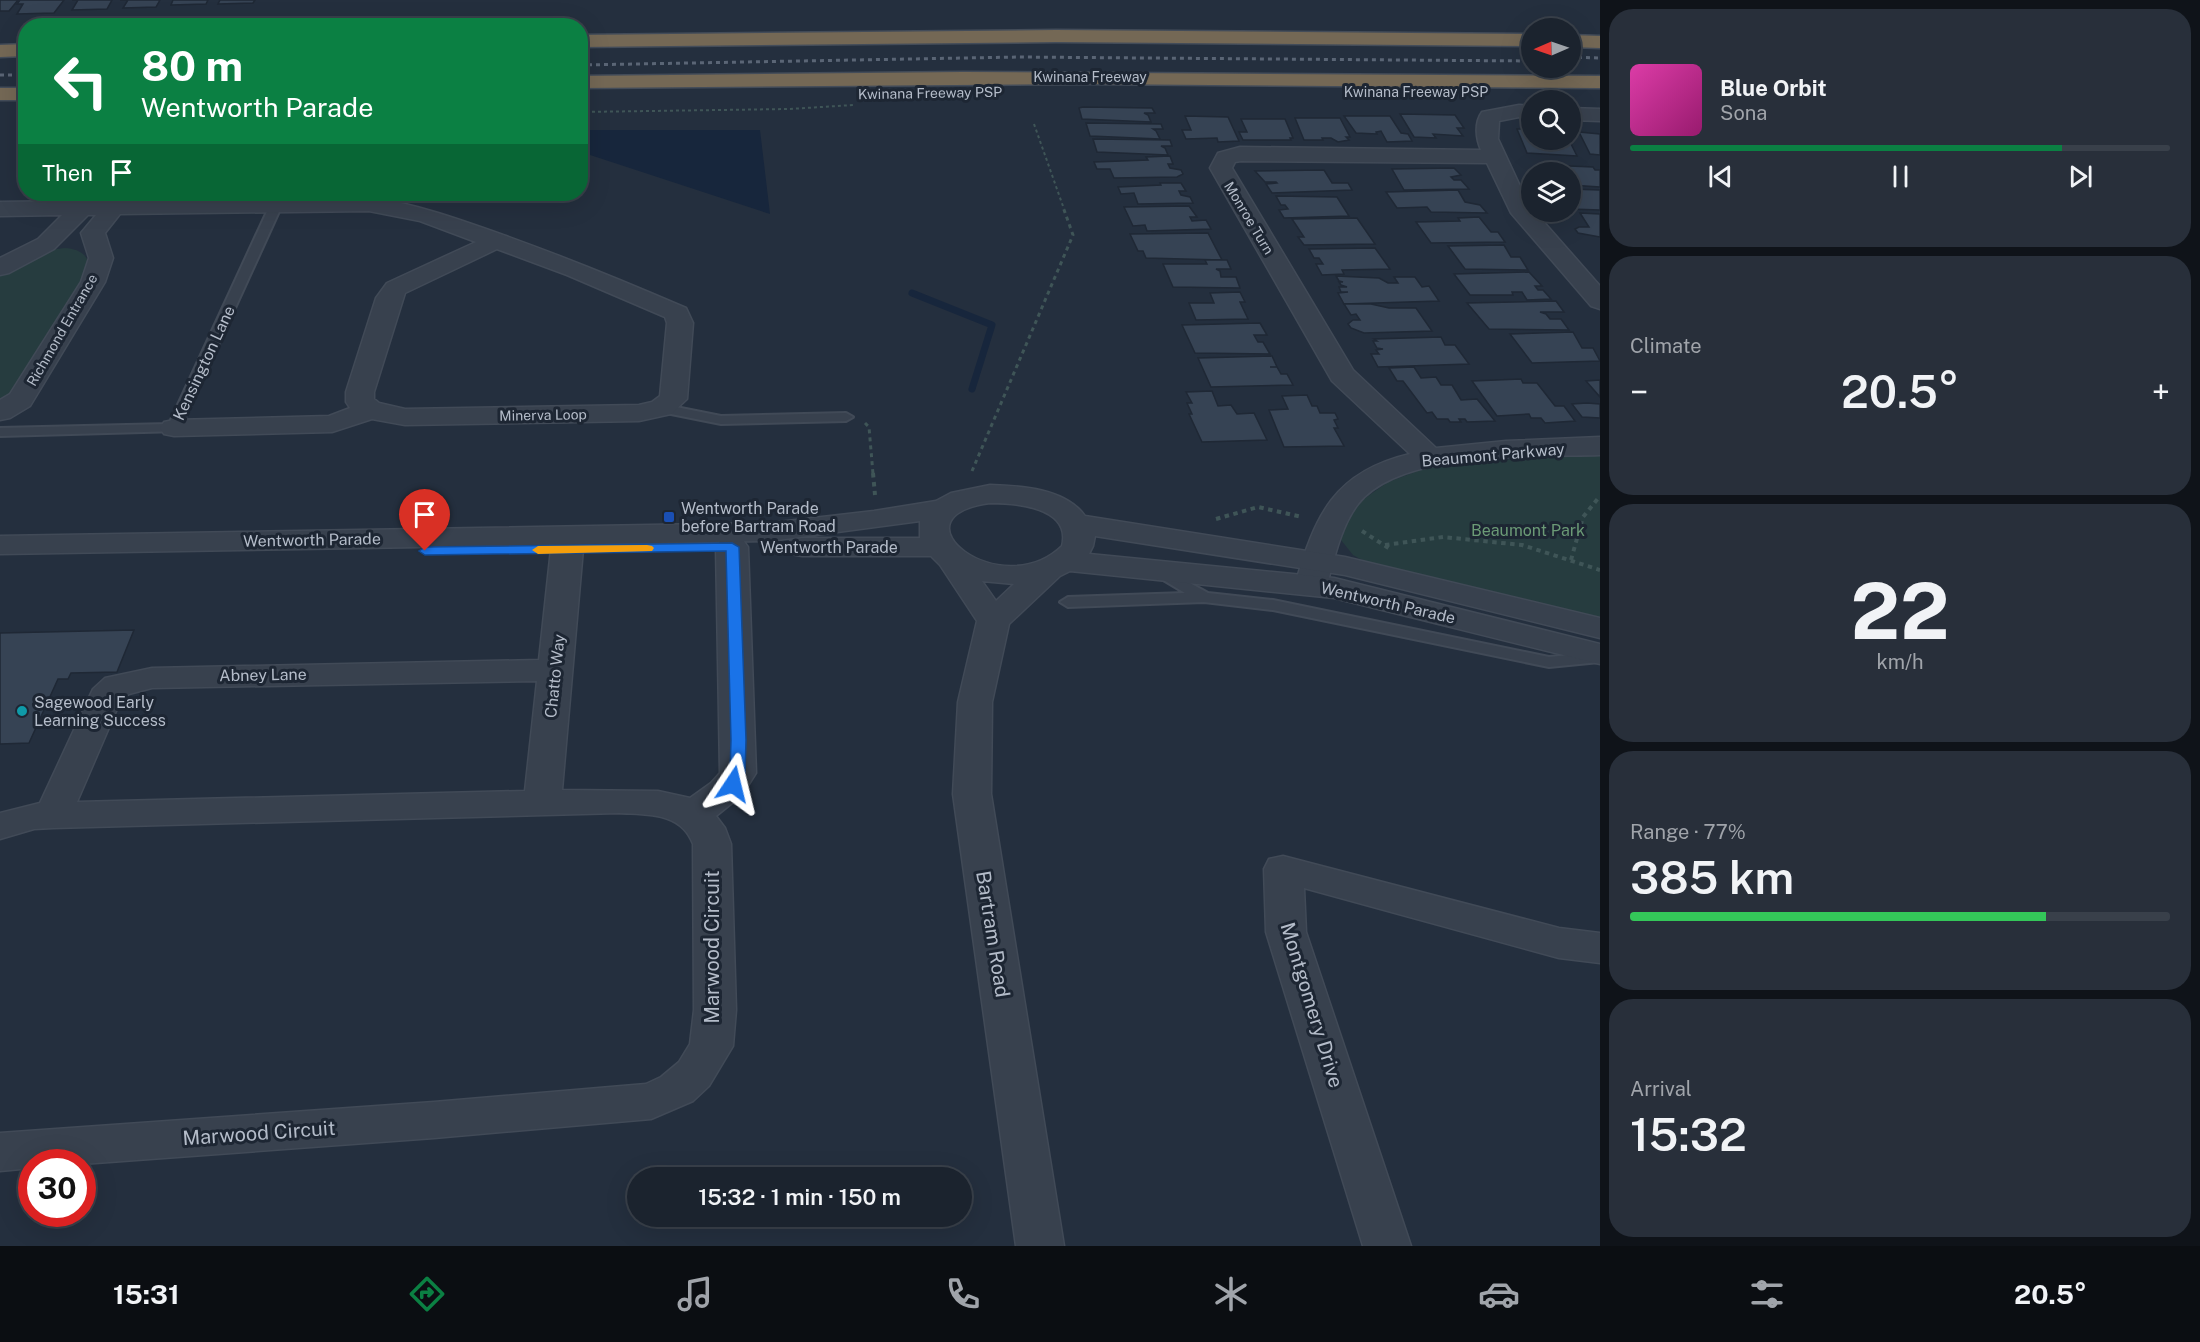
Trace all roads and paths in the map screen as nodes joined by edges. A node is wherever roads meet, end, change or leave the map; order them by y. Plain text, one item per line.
1 (1521, 40) edge
2 (588, 41) edge
3 (1581, 41) edge
4 (1600, 42) edge
5 (18, 50) edge
6 (0, 51) edge
7 (588, 82) edge
8 (1600, 82) edge
9 (0, 94) edge
10 (18, 94) edge
11 (854, 105) dead end
12 (1521, 111) edge
13 (588, 112) edge
14 (1581, 115) edge
15 (1600, 116) edge
16 (1034, 124) dead end
17 (1495, 157) junction
18 (276, 205) junction
19 (83, 207) junction
20 (114, 207) junction
21 (0, 208) edge
22 (494, 242) junction
23 (46, 244) junction
24 (95, 244) junction
25 (0, 268) edge
26 (1600, 301) edge
27 (661, 408) junction
28 (370, 410) junction
29 (0, 412) edge
30 (846, 417) dead end
31 (174, 428) junction
32 (0, 432) edge
33 (1600, 446) edge
34 (1430, 457) junction
35 (968, 481) dead end
36 (1600, 496) edge
37 (946, 508) junction
38 (1332, 523) junction
39 (1076, 524) junction
40 (0, 545) edge
41 (1384, 545) junction
42 (732, 547) junction
43 (567, 549) junction
44 (945, 553) junction
45 (0, 560) edge
46 (1571, 560) junction
47 (1057, 566) junction
48 (1158, 570) junction
49 (1600, 570) edge
50 (1315, 573) junction
51 (1396, 578) junction
52 (1204, 597) junction
53 (1068, 602) dead end
54 (993, 621) junction
55 (1600, 628) edge
56 (1600, 656) edge
57 (555, 670) junction
58 (542, 803) junction
59 (691, 814) junction
60 (53, 815) junction
61 (0, 826) edge
62 (1600, 948) edge
63 (0, 1152) edge
64 (1040, 1246) edge
65 (1388, 1246) edge

1 - 2 highway
3 - 4 highway
5 - 6 highway
7 - 8 highway, Kwinana Freeway
9 - 10 highway
11 - 13 path, Kwinana Freeway PSP
12 - 17 street
14 - 15 street
16 - 35 path
17 - 26 street
17 - 34 street, Monroe Turn
18 - 20 street
18 - 22 street
18 - 31 lane, Kensington Lane
19 - 20 street
19 - 21 street
19 - 23 street
20 - 24 street, Richmond Entrance
22 - 27 street
22 - 28 street
23 - 24 street
23 - 25 street
24 - 29 street, Richmond Entrance
27 - 28 street, Minerva Loop
27 - 30 lane
28 - 31 street
31 - 32 lane, Kensington Lane
33 - 34 street, Beaumont Parkway
34 - 38 street, Beaumont Parkway
36 - 46 path
37 - 39 street, Wentworth Parade
37 - 40 street, Wentworth Parade
37 - 44 street
38 - 41 path
38 - 50 street, Beaumont Parkway
39 - 47 street
39 - 50 street, Wentworth Parade
41 - 46 path
41 - 51 path
42 - 43 street, Wentworth Parade
42 - 44 street, Wentworth Parade
42 - 59 street
43 - 45 street, Wentworth Parade
43 - 57 street, Chatto Way
44 - 47 street, Wentworth Parade
44 - 54 street
46 - 49 path
47 - 48 street, Wentworth Parade
47 - 54 street
48 - 50 street, Wentworth Parade
48 - 52 lane
50 - 51 street, Wentworth Parade
50 - 56 street, Wentworth Parade
51 - 55 street, Wentworth Parade
52 - 53 lane
52 - 56 lane
54 - 64 street, Bartram Road
57 - 58 street, Chatto Way
57 - 60 street, Abney Lane
58 - 59 street
58 - 60 street
59 - 63 street, Marwood Circuit
60 - 61 street
62 - 65 street, Montgomery Drive

